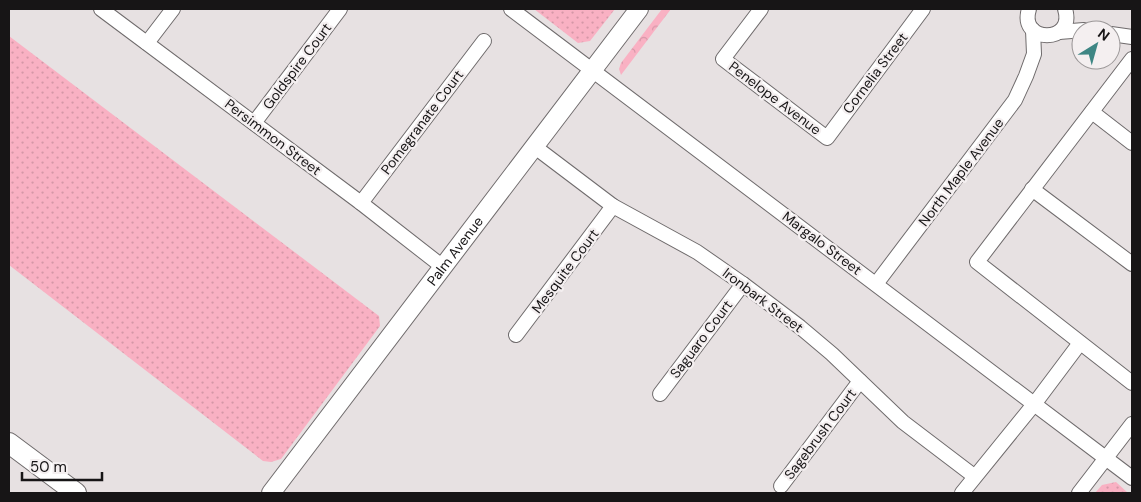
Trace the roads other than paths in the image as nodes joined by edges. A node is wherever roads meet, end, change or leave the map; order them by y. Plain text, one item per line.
1 (101, 9) edge
2 (173, 9) edge
3 (340, 9) edge
4 (511, 9) edge
5 (639, 9) edge
6 (761, 9) edge
7 (923, 9) edge
8 (1016, 9) edge
9 (1065, 11) edge
10 (1030, 20) edge
11 (1074, 20) edge
12 (1071, 32) edge
13 (1054, 34) junction
14 (484, 41) dead end
15 (147, 44) junction
16 (1034, 54) junction
17 (1132, 59) edge
18 (592, 70) junction
19 (1092, 112) junction
20 (254, 123) junction
21 (827, 138) joint
22 (1132, 143) edge
23 (535, 147) junction
24 (1032, 189) junction
25 (361, 203) junction
26 (613, 206) junction
27 (1132, 264) edge
28 (443, 267) junction
29 (743, 284) junction
30 (876, 284) junction
31 (516, 335) dead end
32 (1080, 343) junction
33 (860, 381) junction
34 (1132, 383) edge
35 (660, 394) dead end
36 (1034, 404) junction
37 (1132, 424) edge
38 (9, 443) edge
39 (1106, 458) junction
40 (974, 476) junction
41 (1132, 478) edge
42 (781, 486) dead end
43 (76, 493) edge
44 (271, 493) edge
45 (962, 493) edge
46 (1079, 493) edge

1 - 15 street, Persimmon Street
2 - 15 street
3 - 20 street, Goldspire Court
4 - 18 street, Margalo Street
5 - 18 main road, Palm Avenue
6 - 21 street, Penelope Avenue
7 - 21 street, Cornelia Street
8 - 10 street
9 - 11 street
9 - 13 street, North Maple Avenue
10 - 13 street
10 - 16 street, North Maple Avenue
12 - 13 street
13 - 16 street, North Maple Avenue
14 - 25 street, Pomegranate Court
15 - 20 street, Persimmon Street
16 - 30 street, North Maple Avenue
17 - 19 street
18 - 23 main road, Palm Avenue
18 - 30 street, Margalo Street
19 - 22 street
19 - 24 street
20 - 25 street, Persimmon Street
23 - 26 street, Ironbark Street
23 - 28 main road, Palm Avenue
24 - 27 street
24 - 32 street
25 - 28 street, Persimmon Street
26 - 29 street, Ironbark Street
26 - 31 street, Mesquite Court
28 - 44 main road, Palm Avenue
29 - 33 street, Ironbark Street
29 - 35 street, Saguaro Court
30 - 36 street, Margalo Street
32 - 34 street
32 - 36 street
33 - 40 street, Ironbark Street
33 - 42 street, Sagebrush Court
36 - 39 street, Margalo Street
36 - 40 street
37 - 39 street
38 - 43 highway
39 - 41 street, Margalo Street
39 - 46 street
40 - 45 street

